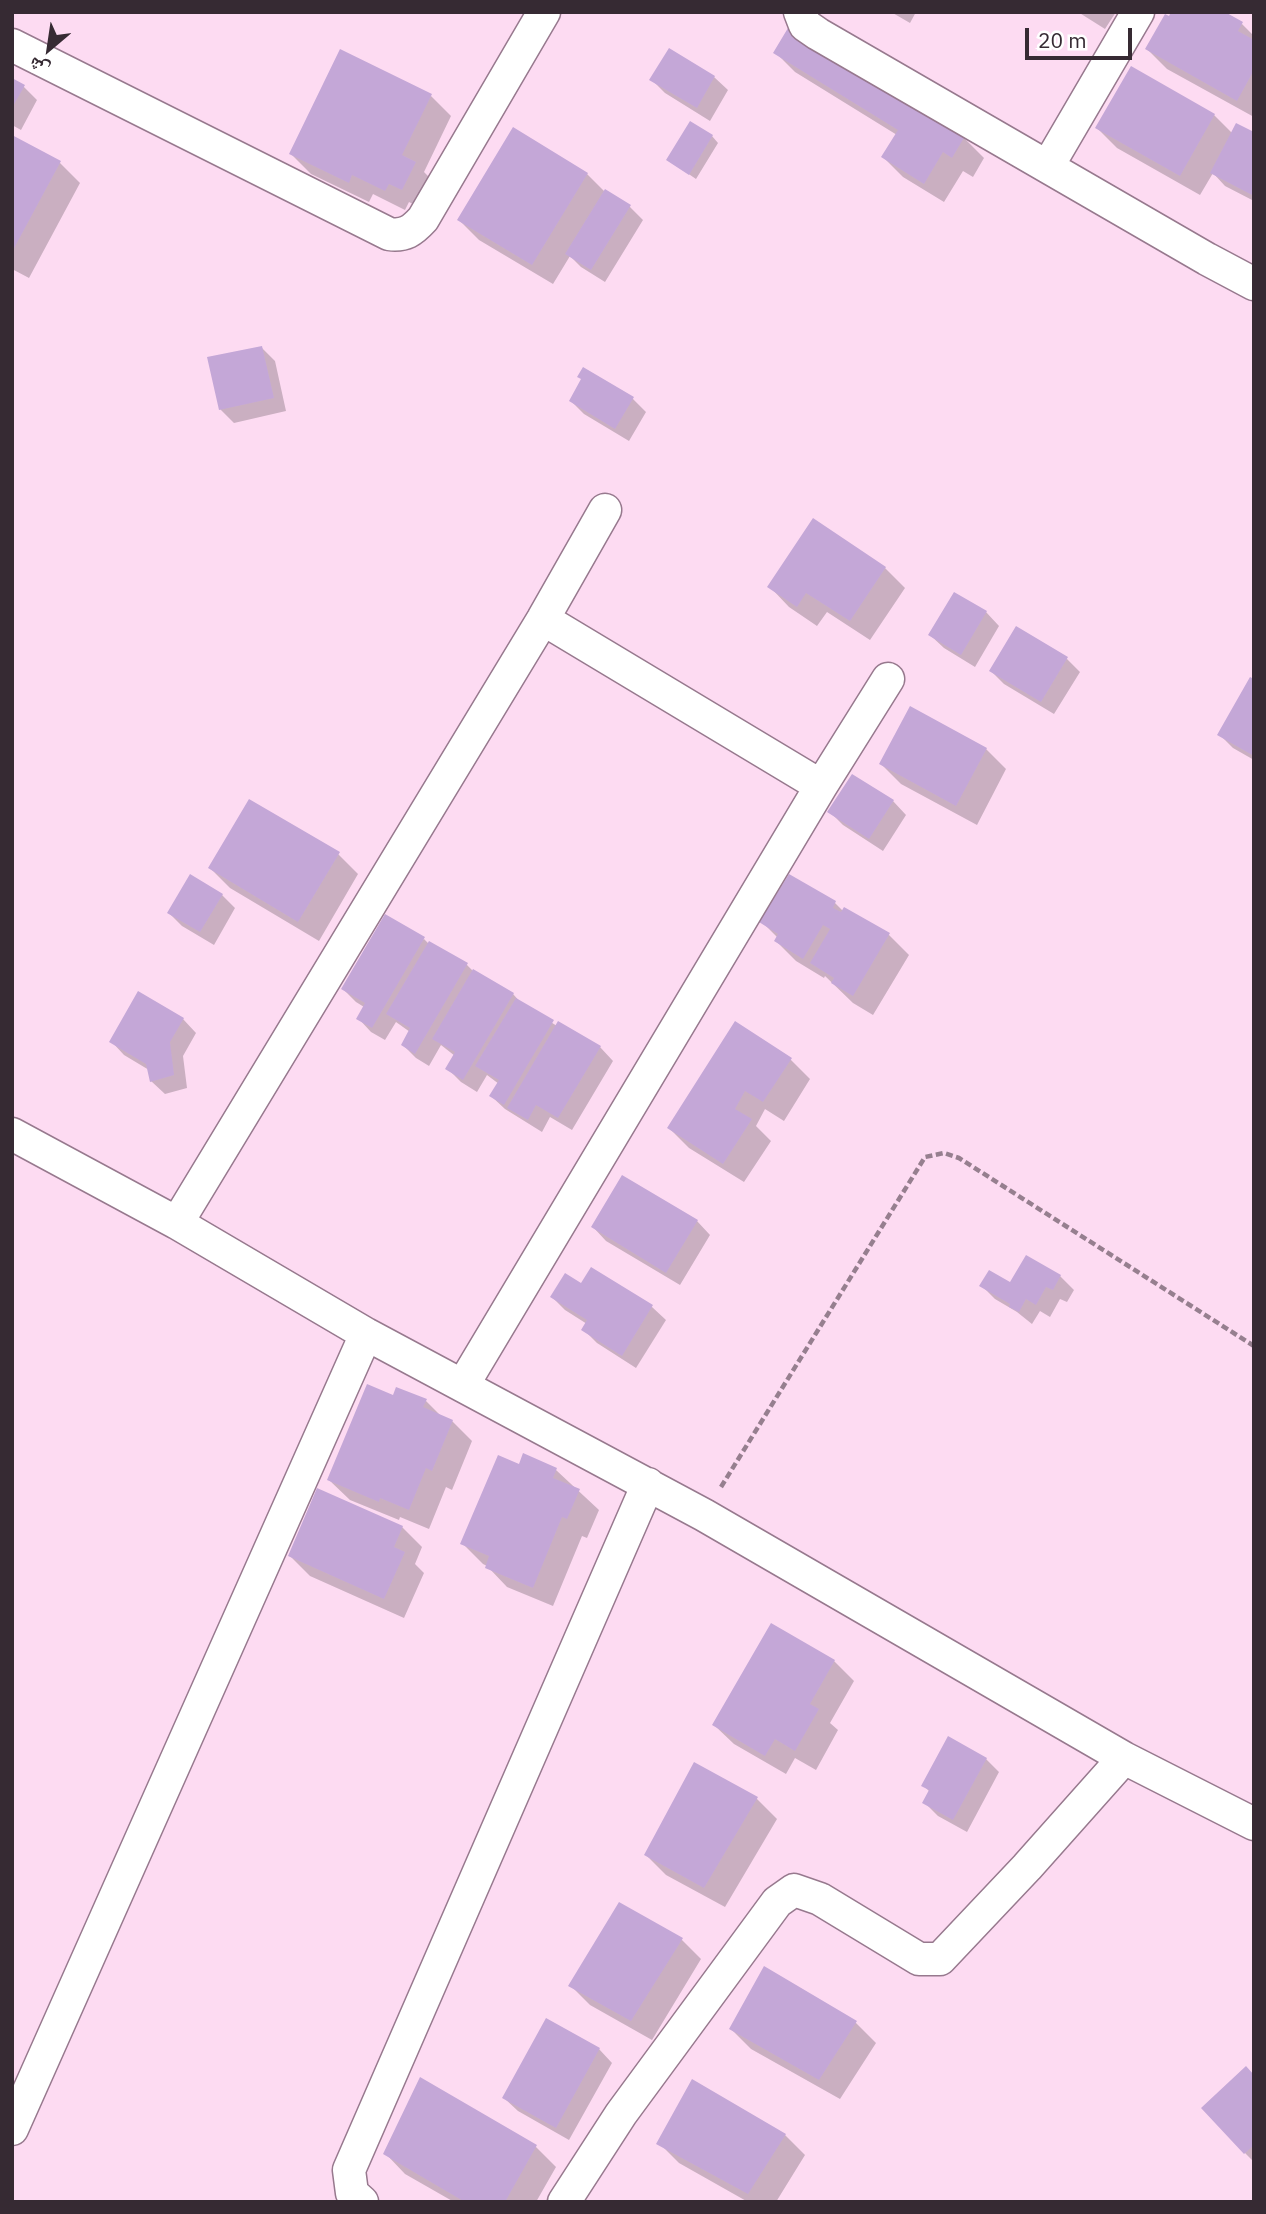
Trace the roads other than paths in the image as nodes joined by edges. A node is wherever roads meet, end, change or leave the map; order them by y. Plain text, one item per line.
1 (800, 12) edge
2 (1138, 12) edge
3 (540, 13) edge
4 (12, 45) edge
5 (1048, 166) junction
6 (1254, 284) edge
7 (605, 510) dead end
8 (543, 619) junction
9 (888, 679) dead end
10 (821, 786) junction
11 (12, 1134) edge
12 (177, 1223) junction
13 (366, 1334) junction
14 (463, 1385) junction
15 (648, 1484) junction
16 (1124, 1758) junction
17 (1254, 1824) edge
18 (12, 2129) edge
19 (362, 2202) edge
20 (564, 2202) edge

1 - 5 street
2 - 5 street
3 - 4 street
5 - 6 street
7 - 8 street
8 - 10 street
8 - 12 street
9 - 10 street
10 - 14 street
11 - 12 street
12 - 13 street
13 - 14 street
13 - 18 street
14 - 15 street
15 - 16 street
15 - 19 street
16 - 17 street
16 - 20 street

